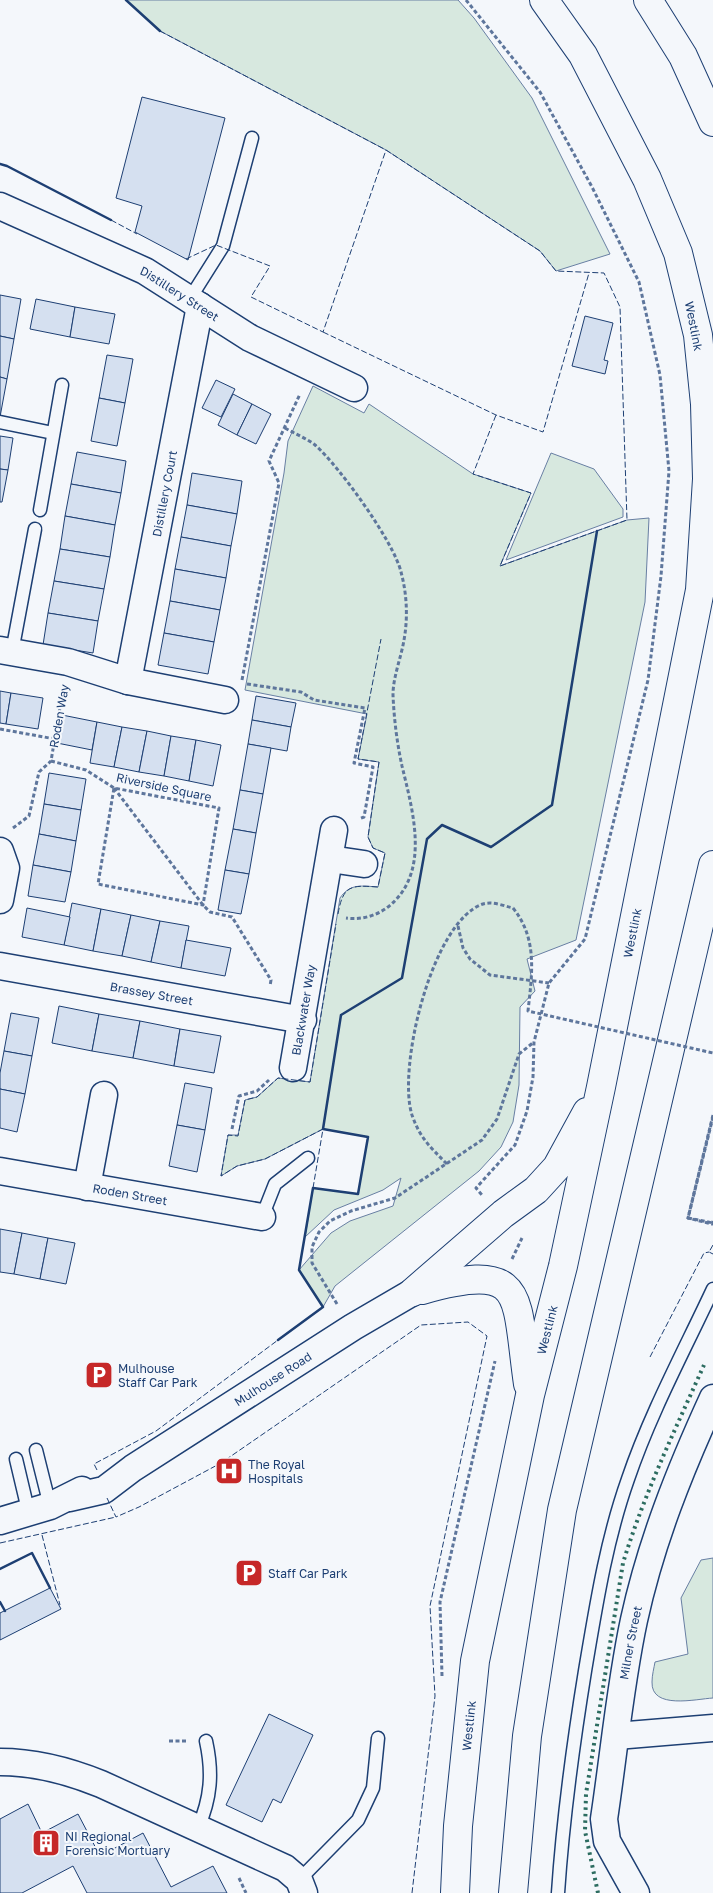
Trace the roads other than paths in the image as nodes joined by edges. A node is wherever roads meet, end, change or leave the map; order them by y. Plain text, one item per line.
1 (544, 0) edge
2 (648, 0) edge
3 (713, 122) edge
4 (252, 138) dead end
5 (0, 206) edge
6 (195, 303) junction
7 (62, 385) dead end
8 (354, 388) dead end
9 (0, 422) edge
10 (53, 433) junction
11 (40, 510) dead end
12 (35, 529) dead end
13 (6, 651) edge
14 (128, 681) junction
15 (225, 700) dead end
16 (334, 830) road end
17 (4, 842) edge
18 (330, 859) junction
19 (364, 864) dead end
20 (713, 865) edge
21 (0, 900) edge
22 (713, 943) edge
23 (0, 966) edge
24 (687, 974) junction
25 (303, 1020) junction
26 (293, 1068) road end
27 (601, 1087) junction
28 (104, 1095) dead end
29 (308, 1158) dead end
30 (0, 1171) edge
31 (87, 1187) junction
32 (262, 1217) joint
33 (713, 1290) edge
34 (413, 1292) junction
35 (530, 1395) junction
36 (713, 1398) edge
37 (36, 1450) dead end
38 (16, 1459) dead end
39 (49, 1506) junction
40 (0, 1521) edge
41 (713, 1728) edge
42 (616, 1736) junction
43 (378, 1738) dead end
44 (206, 1741) dead end
45 (0, 1762) edge
46 (198, 1828) junction
47 (301, 1886) edge
48 (455, 1893) edge
49 (513, 1893) edge
50 (558, 1893) edge
51 (636, 1893) edge

1 - 27 highway, Westlink
2 - 3 highway
4 - 6 lane
5 - 6 street, Distillery Street
6 - 8 street, Distillery Street
6 - 14 street, Distillery Court
7 - 10 lane
9 - 10 lane
10 - 11 lane
12 - 13 lane
13 - 14 street
14 - 15 street
16 - 18 street, Blackwater Way
17 - 21 street
18 - 19 street
18 - 25 street, Blackwater Way
20 - 24 highway
22 - 24 highway
23 - 25 street, Brassey Street
24 - 49 highway
25 - 26 street, Blackwater Way
27 - 34 highway
27 - 35 highway, Westlink
28 - 31 street
29 - 32 lane
30 - 31 street, Roden Street
31 - 32 street, Roden Street
33 - 50 lane
34 - 35 highway
34 - 39 street, Mulhouse Road
35 - 48 highway, Westlink
36 - 42 street, Milner Street
37 - 39 lane
38 - 39 lane
39 - 40 street, Mulhouse Road
41 - 42 street
42 - 51 street, Milner Street
43 - 47 lane
44 - 46 lane
45 - 46 street
46 - 47 street

